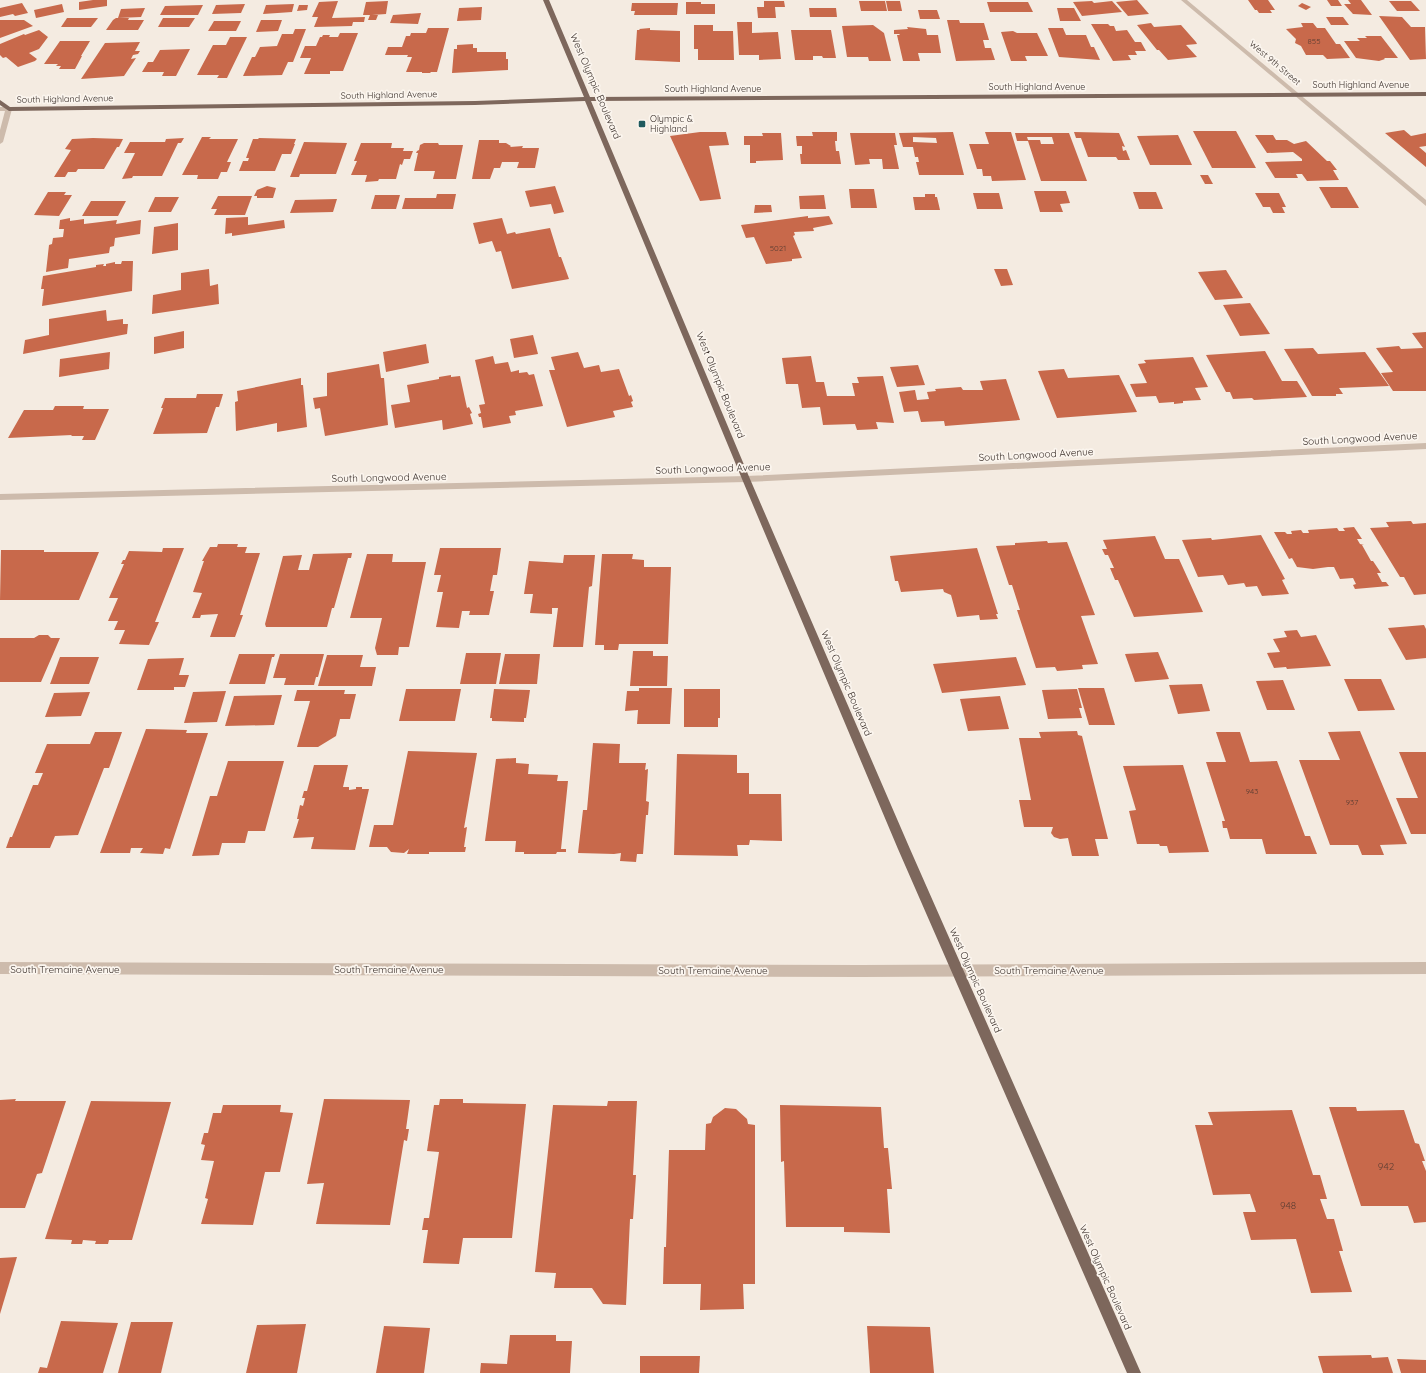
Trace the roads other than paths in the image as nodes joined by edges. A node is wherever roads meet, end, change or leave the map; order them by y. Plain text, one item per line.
1 (546, 0) edge
2 (1184, 0) edge
3 (1298, 94) junction
4 (1426, 94) edge
5 (586, 99) junction
6 (0, 102) edge
7 (0, 109) edge
8 (9, 109) junction
9 (0, 142) edge
10 (1426, 204) edge
11 (1426, 446) edge
12 (746, 479) junction
13 (0, 497) edge
14 (0, 968) edge
15 (1426, 968) edge
16 (958, 970) junction
17 (1134, 1373) edge

1 - 5 main road, West Olympic Boulevard
2 - 3 street, West 9th Street
3 - 4 main road, South Highland Avenue
3 - 5 main road, South Highland Avenue
3 - 10 street, West 9th Street
5 - 8 main road, South Highland Avenue
5 - 12 main road, West Olympic Boulevard
6 - 8 main road
7 - 8 street, South Highland Avenue
8 - 9 street
11 - 12 street, South Longwood Avenue
12 - 13 street, South Longwood Avenue
12 - 16 main road, West Olympic Boulevard
14 - 16 street, South Tremaine Avenue
15 - 16 street, South Tremaine Avenue
16 - 17 main road, West Olympic Boulevard

